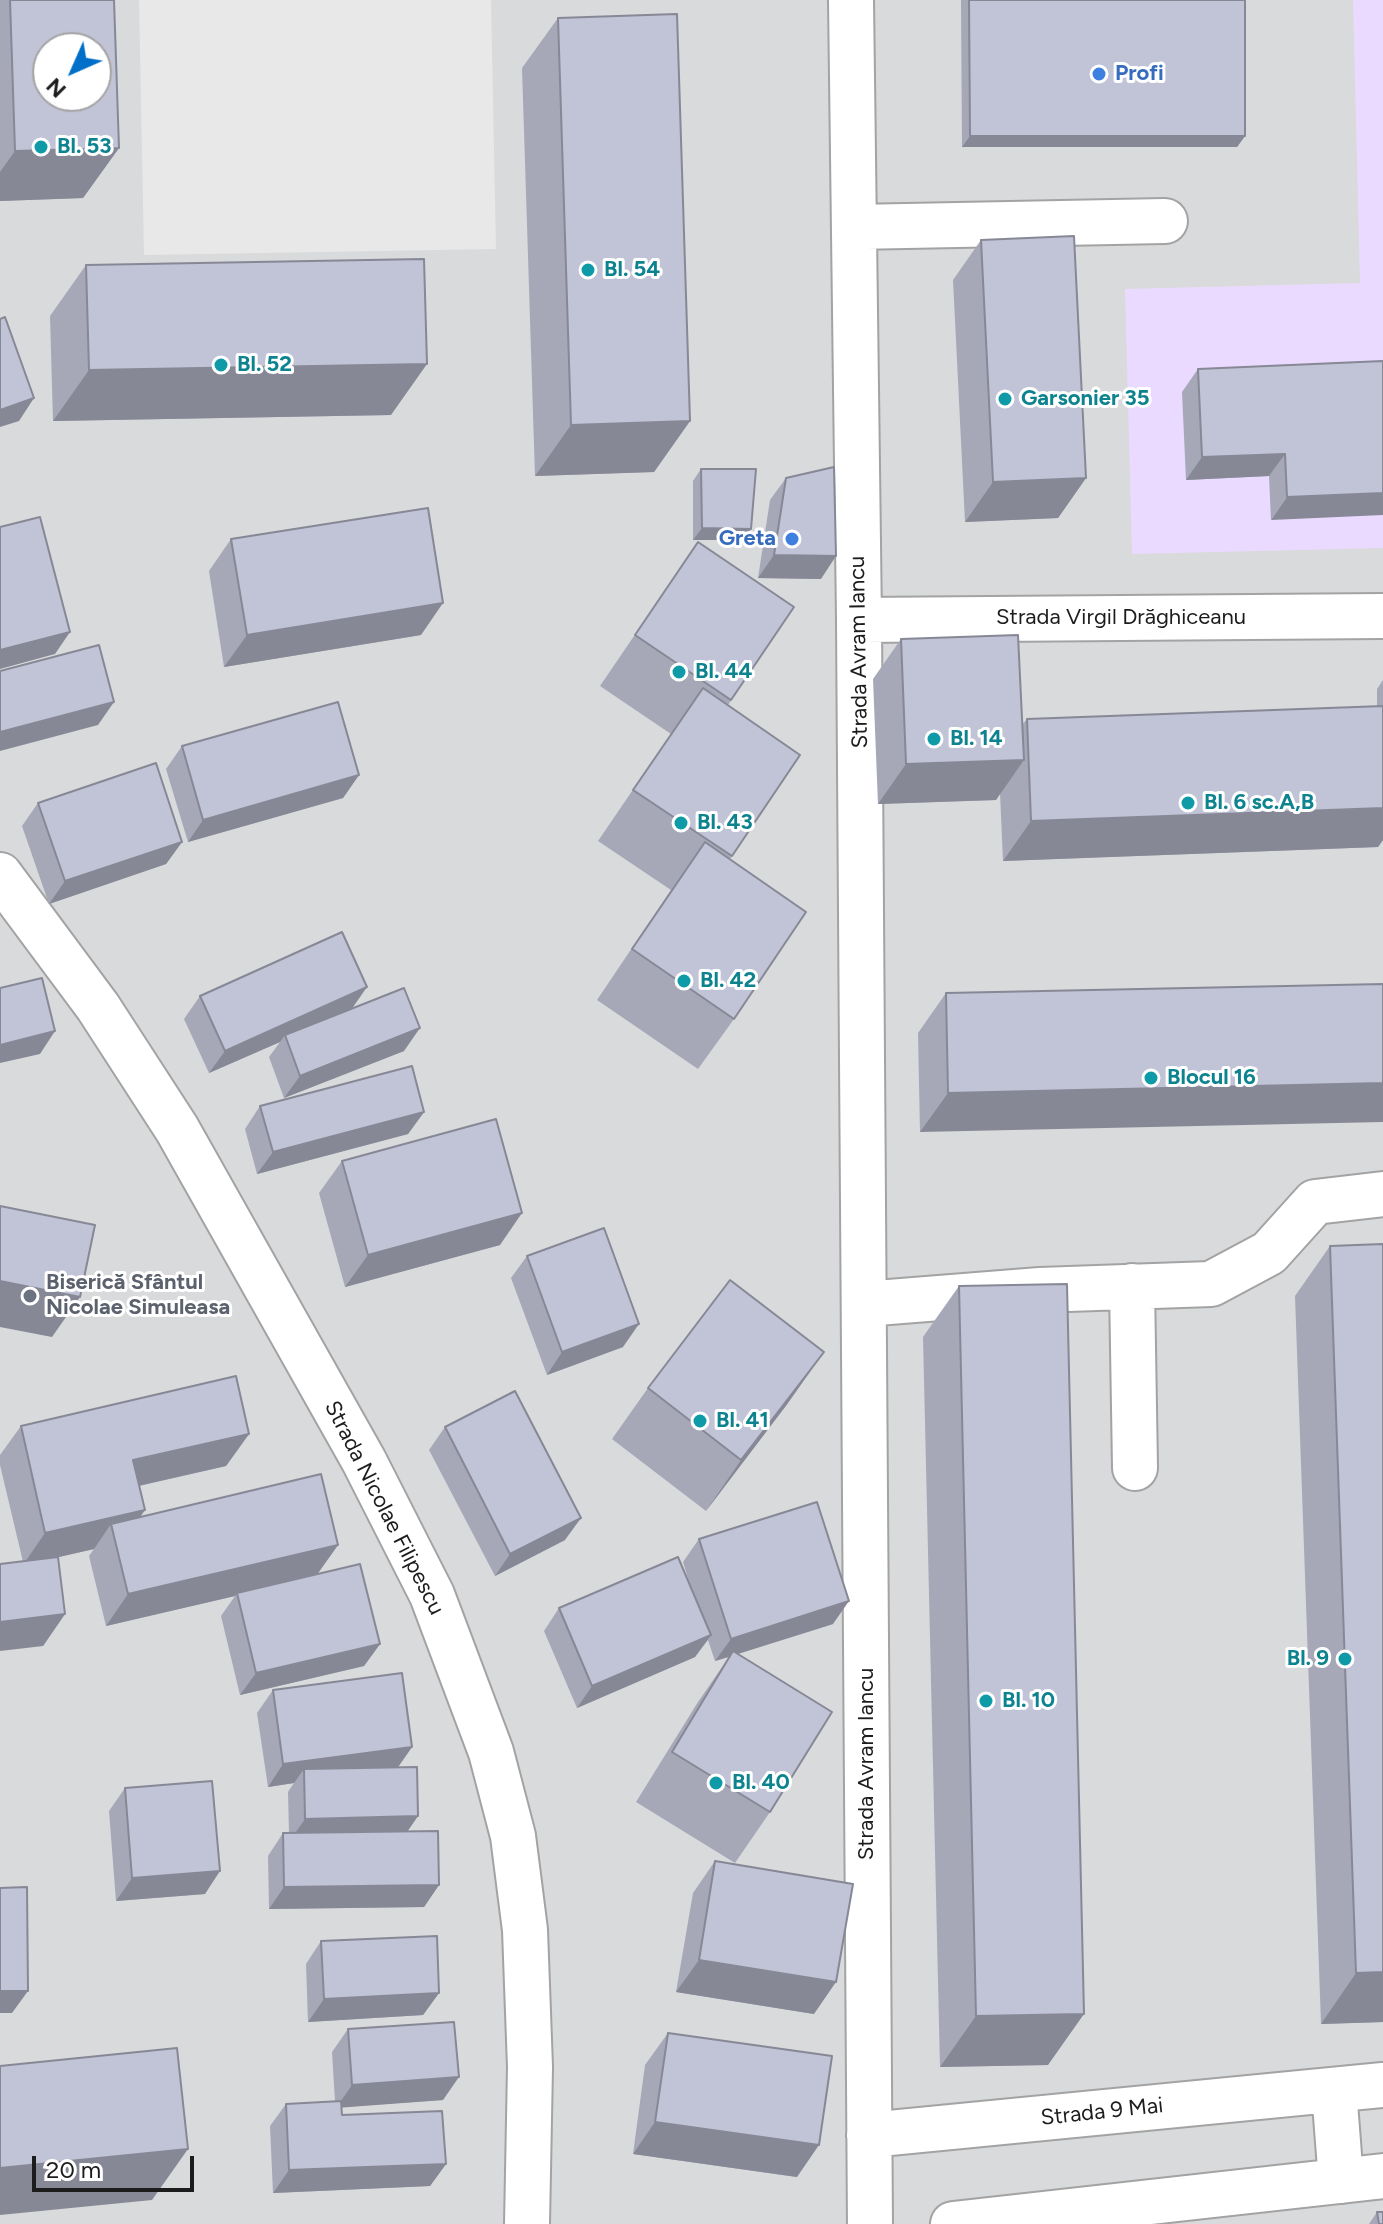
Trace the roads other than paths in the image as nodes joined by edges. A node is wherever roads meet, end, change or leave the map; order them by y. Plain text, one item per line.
1 (851, 0) edge
2 (1165, 221) dead end
3 (854, 227) junction
4 (1383, 616) edge
5 (859, 620) junction
6 (0, 875) edge
7 (1383, 1194) edge
8 (1132, 1286) junction
9 (864, 1304) junction
10 (1135, 1468) dead end
11 (1383, 2085) edge
12 (1334, 2090) junction
13 (869, 2135) junction
14 (1362, 2178) edge
15 (527, 2224) edge
16 (870, 2224) edge
17 (953, 2224) edge

1 - 3 street, Strada Avram Iancu
2 - 3 street
3 - 5 street, Strada Avram Iancu
4 - 5 street, Strada Virgil Drăghiceanu
5 - 9 street, Strada Avram Iancu
6 - 15 street, Strada Nicolae Filipescu
7 - 8 street
8 - 9 street
8 - 10 street
9 - 13 street, Strada Avram Iancu
11 - 12 street, Strada 9 Mai
12 - 13 street, Strada 9 Mai
12 - 14 street
13 - 16 street, Strada Avram Iancu
14 - 17 street

